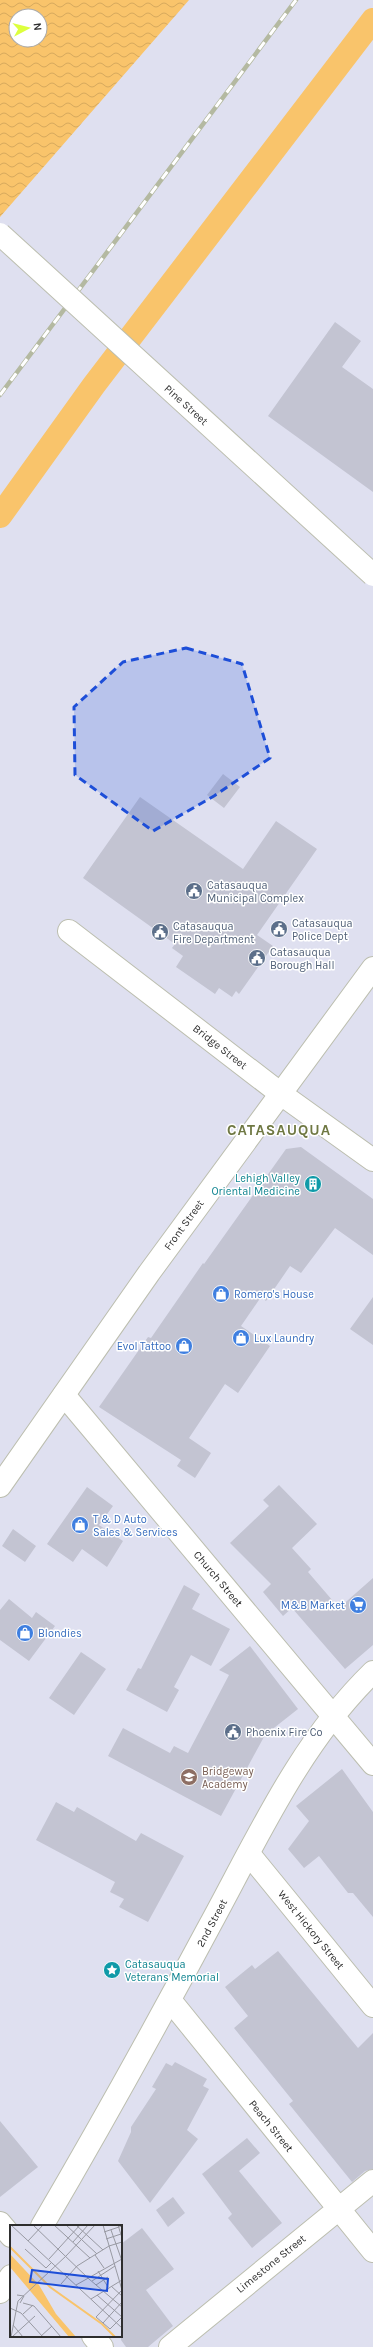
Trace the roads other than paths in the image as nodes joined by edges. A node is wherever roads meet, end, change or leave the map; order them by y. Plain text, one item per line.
1 (0, 234) edge
2 (373, 575) edge
3 (69, 931) dead end
4 (373, 968) edge
5 (281, 1094) junction
6 (373, 1160) edge
7 (64, 1395) junction
8 (0, 1486) edge
9 (373, 1672) edge
10 (333, 1715) junction
11 (373, 1764) edge
12 (249, 1854) junction
13 (170, 2000) junction
14 (373, 2006) edge
15 (373, 2181) edge
16 (339, 2209) junction
17 (0, 2223) edge
18 (43, 2225) edge
19 (10, 2235) edge
20 (373, 2251) edge
21 (10, 2277) edge
22 (0, 2292) edge
23 (94, 2337) edge
24 (102, 2347) edge
25 (170, 2347) edge

1 - 2 main road, Pine Street, bridge
3 - 5 main road, Bridge Street
4 - 5 main road, Front Street
5 - 6 main road, Bridge Street
5 - 7 main road, Front Street
7 - 8 main road, Front Street
7 - 10 main road, Church Street
9 - 10 main road, 2nd Street
10 - 11 main road, Church Street
10 - 12 main road, 2nd Street
12 - 13 main road, 2nd Street
12 - 14 main road, West Hickory Street
13 - 16 main road, Peach Street
13 - 18 main road, 2nd Street
15 - 16 main road, Limestone Street
16 - 20 main road, Peach Street
16 - 25 main road, Limestone Street
17 - 19 main road
21 - 22 main road
23 - 24 main road

